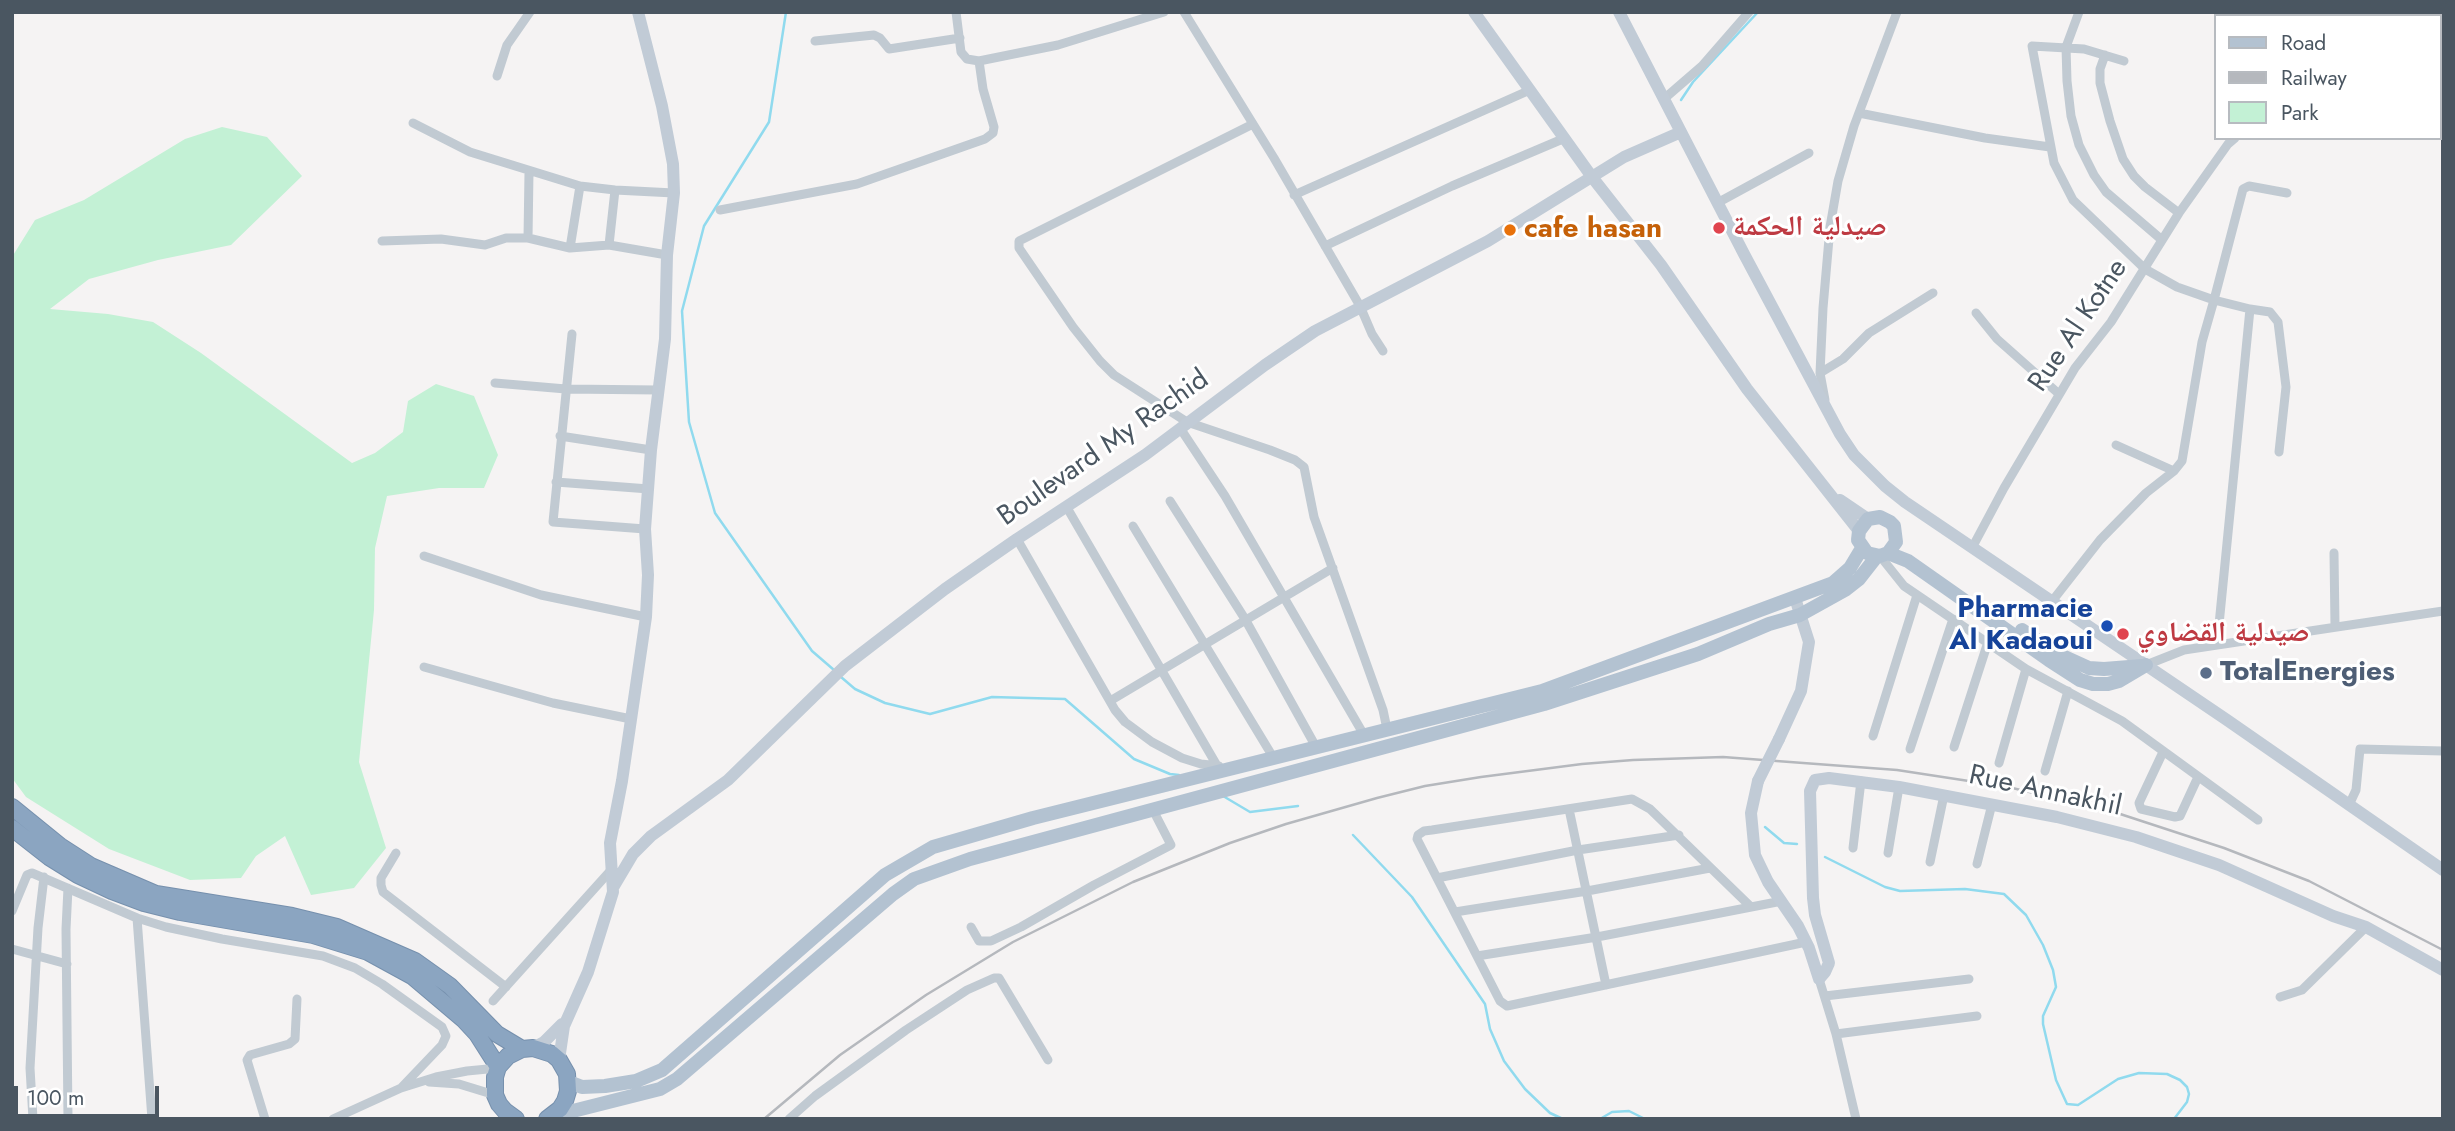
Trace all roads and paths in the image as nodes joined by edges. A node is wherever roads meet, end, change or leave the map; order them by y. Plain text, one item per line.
1 (530, 12) edge
2 (638, 12) edge
3 (956, 12) edge
4 (1164, 12) edge
5 (1184, 12) edge
6 (1474, 12) edge
7 (1619, 12) edge
8 (1736, 12) edge
9 (1897, 12) edge
10 (2079, 12) edge
11 (1746, 16) edge
12 (960, 38) junction
13 (815, 41) dead end
14 (2066, 47) junction
15 (2105, 55) junction
16 (979, 61) junction
17 (2124, 61) dead end
18 (497, 76) dead end
19 (1530, 90) junction
20 (1665, 98) junction
21 (1859, 113) junction
22 (413, 123) dead end
23 (1253, 124) junction
24 (1681, 132) junction
25 (1565, 138) junction
26 (2233, 140) edge
27 (2050, 148) junction
28 (1808, 153) dead end
29 (529, 172) junction
30 (1592, 177) junction
31 (580, 186) junction
32 (615, 190) junction
33 (674, 193) junction
34 (2287, 193) dead end
35 (1294, 195) junction
36 (1719, 202) junction
37 (720, 210) dead end
38 (2179, 213) junction
39 (528, 238) junction
40 (2162, 240) junction
41 (382, 241) dead end
42 (609, 244) junction
43 (1325, 246) junction
44 (569, 248) junction
45 (667, 255) junction
46 (2145, 269) junction
47 (1933, 293) dead end
48 (2214, 300) junction
49 (1360, 306) junction
50 (2250, 309) junction
51 (1976, 313) dead end
52 (572, 334) dead end
53 (1383, 351) dead end
54 (1821, 373) junction
55 (495, 383) dead end
56 (566, 389) junction
57 (658, 390) junction
58 (2059, 394) junction
59 (1825, 405) junction
60 (1184, 425) junction
61 (560, 436) junction
62 (2116, 445) dead end
63 (651, 450) junction
64 (2279, 452) dead end
65 (2174, 471) junction
66 (556, 482) junction
67 (1824, 486) junction
68 (649, 489) junction
69 (1170, 501) dead end
70 (1066, 506) junction
71 (1868, 519) junction
72 (1133, 526) dead end
73 (645, 529) junction
74 (1859, 531) junction
75 (1897, 537) junction
76 (1017, 539) junction
77 (1862, 548) junction
78 (1972, 548) junction
79 (2334, 553) dead end
80 (1882, 555) junction
81 (424, 556) dead end
82 (1333, 568) junction
83 (1917, 595) junction
84 (1282, 596) junction
85 (1794, 598) junction
86 (2053, 600) junction
87 (2443, 611) edge
88 (1800, 615) junction
89 (646, 617) junction
90 (1245, 619) junction
91 (1953, 619) junction
92 (2335, 626) junction
93 (1988, 642) junction
94 (2217, 645) junction
95 (1205, 646) junction
96 (2146, 665) junction
97 (424, 667) dead end
98 (2026, 669) junction
99 (1162, 670) junction
100 (2068, 691) junction
101 (1110, 701) junction
102 (631, 719) junction
103 (1387, 729) junction
104 (1364, 735) junction
105 (1873, 736) dead end
106 (1317, 747) junction
107 (1954, 747) dead end
108 (1910, 749) dead end
109 (2163, 751) junction
110 (2443, 751) edge
111 (1273, 757) junction
112 (1999, 763) dead end
113 (1219, 768) junction
114 (2045, 771) dead end
115 (2198, 777) junction
116 (1861, 781) junction
117 (1899, 787) junction
118 (1944, 795) junction
119 (1992, 804) junction
120 (2349, 805) junction
121 (12, 807) edge
122 (1569, 808) junction
123 (1153, 810) junction
124 (2258, 820) dead end
125 (12, 828) edge
126 (1679, 835) junction
127 (1853, 848) dead end
128 (1578, 850) junction
129 (396, 853) dead end
130 (1888, 853) dead end
131 (1930, 862) dead end
132 (1977, 864) dead end
133 (1710, 868) junction
134 (612, 869) junction
135 (2443, 870) edge
136 (44, 877) junction
137 (1437, 877) junction
138 (614, 886) junction
139 (68, 888) junction
140 (1587, 891) junction
141 (1782, 901) junction
142 (1750, 906) junction
143 (12, 911) edge
144 (1455, 912) junction
145 (137, 918) junction
146 (971, 927) dead end
147 (2366, 928) junction
148 (1597, 937) junction
149 (1806, 942) junction
150 (12, 949) edge
151 (1477, 956) junction
152 (36, 957) junction
153 (67, 964) junction
154 (2443, 970) edge
155 (1819, 979) junction
156 (1969, 979) dead end
157 (1606, 985) junction
158 (506, 987) junction
159 (1825, 996) junction
160 (2280, 997) dead end
161 (297, 999) dead end
162 (493, 1001) dead end
163 (569, 1015) junction
164 (1977, 1016) dead end
165 (1836, 1034) junction
166 (528, 1048) junction
167 (559, 1060) junction
168 (1048, 1060) dead end
169 (498, 1068) junction
170 (421, 1082) junction
171 (569, 1082) junction
172 (401, 1088) junction
173 (495, 1095) junction
174 (550, 1118) edge
175 (33, 1119) edge
176 (68, 1119) edge
177 (152, 1119) edge
178 (265, 1119) edge
179 (333, 1119) edge
180 (516, 1119) edge
181 (789, 1119) edge
182 (1856, 1119) edge

1 - 18 street
2 - 33 street
3 - 12 street
4 - 16 street
5 - 23 street
6 - 19 street
7 - 20 street
8 - 11 street
9 - 21 street
10 - 14 street
11 - 20 street
12 - 13 street
12 - 16 street
14 - 15 street
14 - 27 street
14 - 40 street
15 - 17 street
15 - 38 street
16 - 37 street
19 - 25 street
19 - 35 street
20 - 24 street
21 - 27 street
21 - 54 street
22 - 29 street
23 - 35 street
23 - 60 street
24 - 30 street, Boulevard My Rachid
24 - 36 street
25 - 30 street
25 - 43 street
26 - 38 street, Rue Al Kotne
27 - 46 street
28 - 36 street
29 - 31 street
29 - 39 street
30 - 49 street, Boulevard My Rachid
30 - 67 street
31 - 32 street
31 - 44 street
32 - 33 street
32 - 42 street
33 - 45 street
34 - 48 street
35 - 43 street
36 - 59 street
38 - 40 street, Rue Al Kotne
39 - 41 street
39 - 44 street
40 - 46 street, Rue Al Kotne
42 - 44 street
42 - 45 street
43 - 49 street
45 - 57 street
46 - 48 street
46 - 58 street, Rue Al Kotne
47 - 54 street
48 - 50 street
48 - 65 street
49 - 53 street
49 - 60 street, Boulevard My Rachid
50 - 64 street
50 - 94 street
51 - 58 street
52 - 56 street
54 - 59 street
55 - 56 street
56 - 57 street
56 - 61 street
57 - 63 street
58 - 78 street, Rue Al Kotne
59 - 78 street
60 - 70 street, Boulevard My Rachid
60 - 82 street
60 - 84 street
61 - 63 street
61 - 66 street
62 - 65 street
63 - 68 street
65 - 86 street
66 - 68 street
66 - 73 street
67 - 71 street
67 - 74 street
68 - 73 street
69 - 90 street
70 - 76 street, Boulevard My Rachid
70 - 99 street
71 - 74 main road
71 - 75 main road
72 - 95 street
73 - 89 street
74 - 77 main road
75 - 80 main road
75 - 96 main road
76 - 101 street
76 - 138 street, Boulevard My Rachid
77 - 80 main road
77 - 85 main road
78 - 86 street
79 - 92 street
80 - 83 street
80 - 88 main road
80 - 96 main road
81 - 89 street
82 - 84 street
82 - 103 street
83 - 91 street
83 - 105 street
84 - 90 street
84 - 104 street
85 - 88 street
85 - 103 main road
86 - 96 street
87 - 92 street
88 - 123 main road
88 - 141 street, bridge
89 - 102 street
90 - 95 street
90 - 106 street
91 - 93 street
91 - 108 street
92 - 94 street
93 - 98 street
93 - 107 street
94 - 96 street
95 - 99 street
95 - 111 street
96 - 120 street
97 - 102 street
98 - 100 street
98 - 112 street
99 - 101 street
99 - 113 street
100 - 109 street
100 - 114 street
101 - 113 street
102 - 134 street
103 - 104 main road
104 - 106 main road
106 - 111 main road
109 - 115 street
109 - 115 street
110 - 120 street
111 - 113 main road
113 - 171 main road
115 - 124 street
116 - 117 street, Rue Annakhil
116 - 127 street
116 - 155 street, Rue Annakhil
117 - 118 street, Rue Annakhil
117 - 130 street
118 - 119 street, Rue Annakhil
118 - 131 street
119 - 132 street
119 - 147 street, Rue Annakhil
120 - 135 street
121 - 166 highway
122 - 126 street
122 - 128 street
122 - 137 street
123 - 146 street
123 - 174 main road
125 - 169 highway
126 - 128 street
126 - 133 street
128 - 137 street
128 - 140 street
129 - 158 street
133 - 140 street
133 - 142 street
134 - 138 street
134 - 158 street
136 - 139 street
136 - 143 street
136 - 152 street
137 - 144 street
138 - 163 street
139 - 145 street
139 - 153 street
140 - 144 street
140 - 148 street
141 - 142 street
141 - 149 street
142 - 148 street
144 - 151 street
145 - 172 street
145 - 177 street
147 - 154 street, Rue Annakhil
147 - 160 street
148 - 151 street
148 - 157 street
149 - 155 street
149 - 157 street
150 - 152 street
151 - 157 street
152 - 153 street
152 - 175 street
153 - 176 street
155 - 159 street
156 - 159 street
158 - 162 street
159 - 165 street
161 - 178 street
163 - 166 street
163 - 167 street
164 - 165 street
165 - 182 street
166 - 167 highway
166 - 169 highway
167 - 171 highway
168 - 181 street
169 - 170 street
169 - 173 highway
170 - 172 street
170 - 173 street
171 - 174 highway
172 - 179 street
173 - 180 highway

